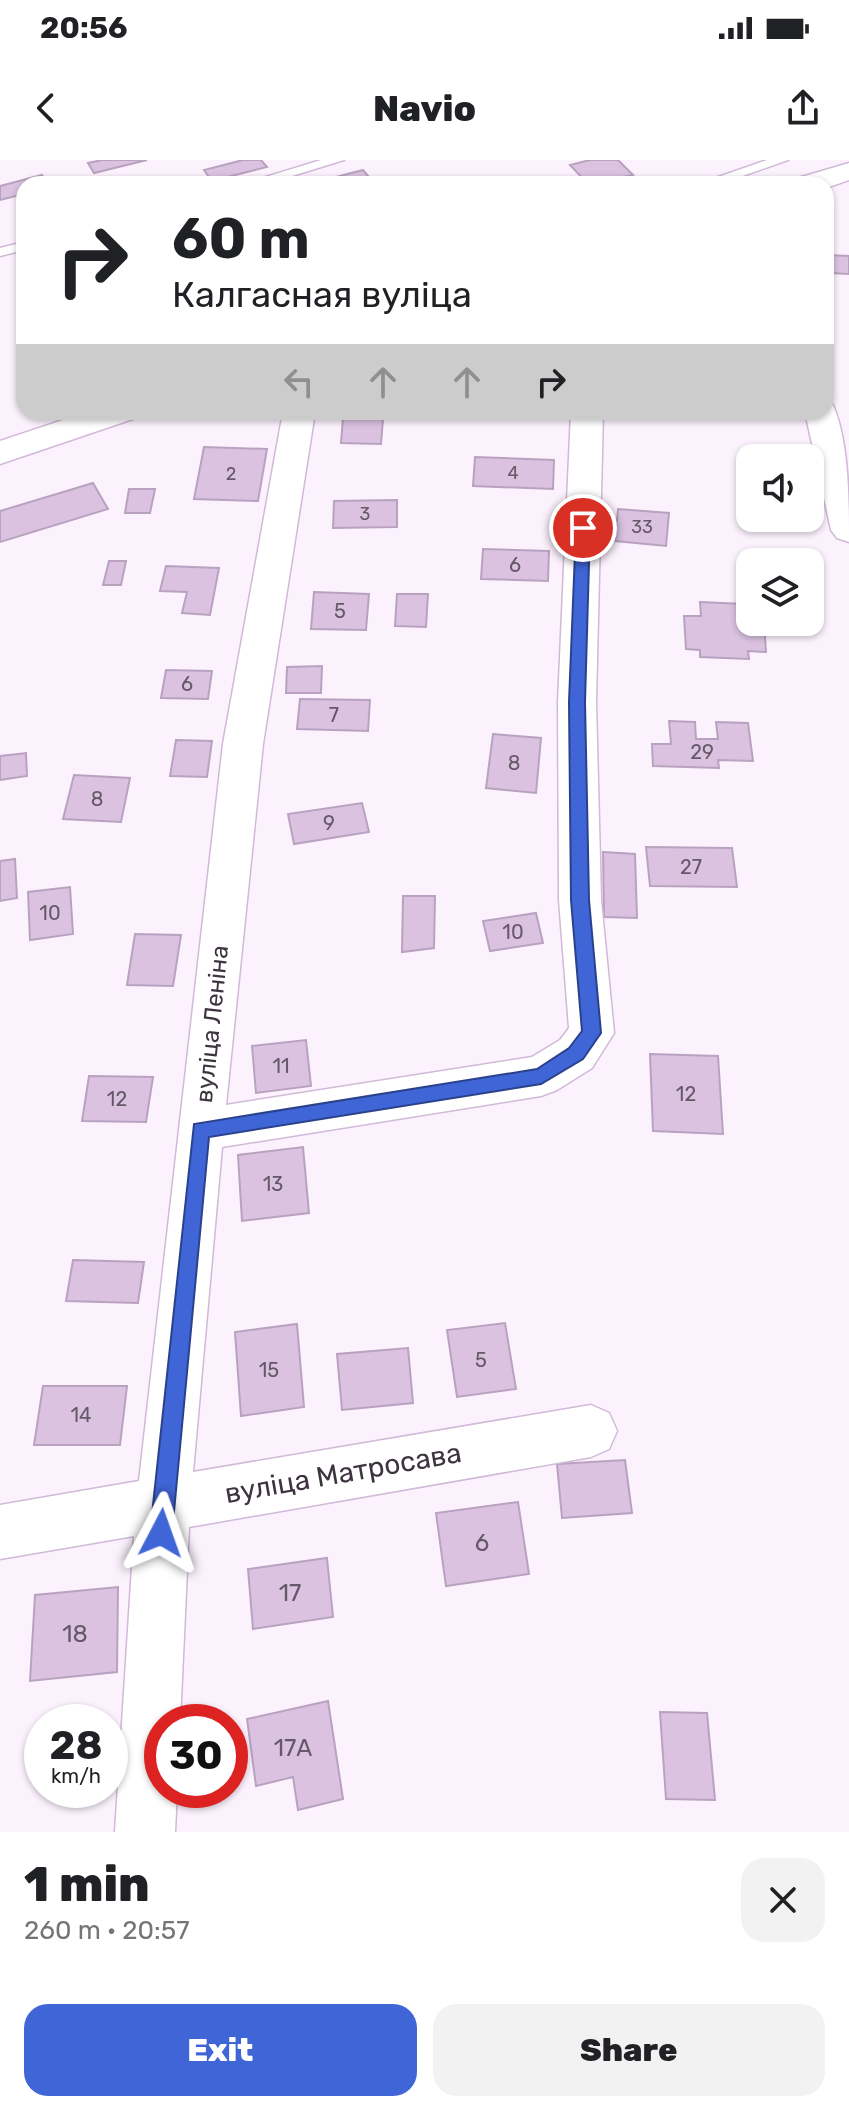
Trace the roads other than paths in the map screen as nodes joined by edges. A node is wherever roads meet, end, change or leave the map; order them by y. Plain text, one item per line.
1 (337, 160) edge
2 (781, 160) edge
3 (279, 176) edge
4 (730, 176) edge
5 (91, 420) edge
6 (298, 420) edge
7 (587, 420) edge
8 (823, 420) edge
9 (0, 453) edge
10 (849, 530) edge
11 (200, 1130) junction
12 (591, 1431) dead end
13 (163, 1504) junction
14 (0, 1532) edge
15 (145, 1832) edge

1 - 3 lane
2 - 4 lane
5 - 9 street
6 - 11 street, вуліца Леніна
7 - 11 street
8 - 10 street
11 - 13 street, вуліца Леніна
12 - 13 street, вуліца Матросава
13 - 14 street, вуліца Матросава
13 - 15 street, вуліца Леніна

